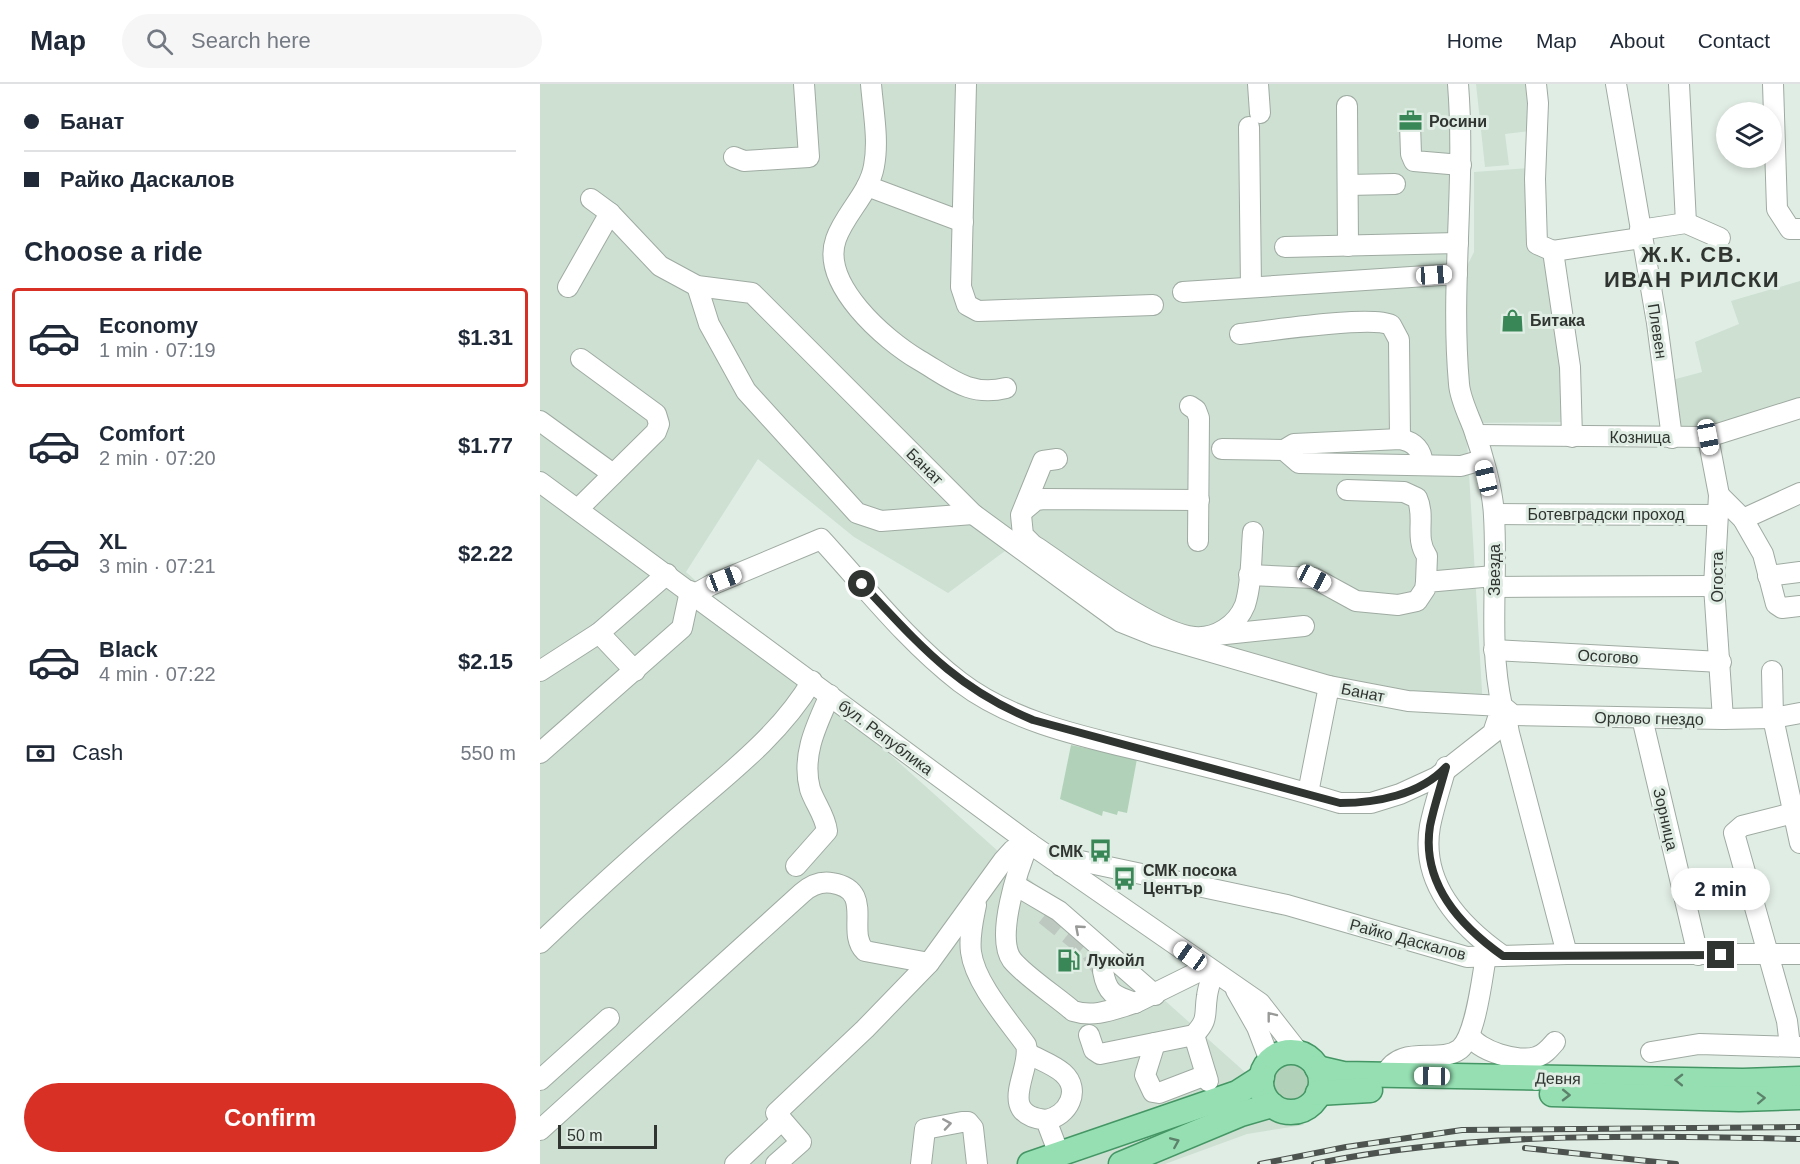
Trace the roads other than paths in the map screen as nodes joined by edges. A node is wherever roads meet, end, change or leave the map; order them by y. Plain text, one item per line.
1 (804, 84) edge
2 (870, 84) edge
3 (966, 84) edge
4 (1258, 84) edge
5 (1458, 84) edge
6 (1536, 84) edge
7 (1616, 84) edge
8 (1679, 84) edge
9 (1773, 84) edge
10 (1347, 106) dead end
11 (1410, 124) dead end
12 (734, 157) dead end
13 (1461, 165) junction
14 (1395, 184) dead end
15 (1348, 185) junction
16 (867, 186) junction
17 (591, 199) dead end
18 (610, 213) junction
19 (963, 222) junction
20 (1686, 223) junction
21 (1795, 229) edge
22 (1640, 234) junction
23 (1720, 238) dead end
24 (1458, 243) junction
25 (1348, 246) junction
26 (1285, 247) dead end
27 (1552, 251) junction
28 (1457, 274) junction
29 (697, 286) junction
30 (568, 287) dead end
31 (1251, 288) junction
32 (1184, 292) dead end
33 (1153, 305) dead end
34 (1240, 334) dead end
35 (581, 359) dead end
36 (1006, 388) dead end
37 (1190, 406) dead end
38 (1800, 408) edge
39 (540, 421) edge
40 (1476, 435) junction
41 (1572, 437) junction
42 (1708, 437) junction
43 (1672, 438) junction
44 (1400, 439) junction
45 (1222, 449) dead end
46 (1284, 450) junction
47 (1057, 459) dead end
48 (1482, 460) junction
49 (1423, 465) junction
50 (613, 474) junction
51 (540, 482) edge
52 (1347, 490) dead end
53 (1800, 493) edge
54 (1719, 495) junction
55 (1199, 500) junction
56 (578, 509) junction
57 (1024, 510) junction
58 (973, 514) junction
59 (1494, 514) junction
60 (1718, 515) junction
61 (1743, 519) junction
62 (1253, 532) dead end
63 (1198, 541) dead end
64 (1800, 572) edge
65 (667, 574) junction
66 (1249, 575) junction
67 (1768, 576) junction
68 (1494, 581) junction
69 (1426, 582) junction
70 (1714, 586) junction
71 (693, 593) junction
72 (1800, 606) edge
73 (1304, 626) dead end
74 (600, 633) junction
75 (1208, 636) junction
76 (1494, 650) junction
77 (1721, 662) junction
78 (540, 671) edge
79 (635, 671) junction
80 (1772, 671) dead end
81 (812, 681) junction
82 (1329, 686) junction
83 (830, 695) junction
84 (1504, 709) junction
85 (1800, 713) edge
86 (1642, 718) junction
87 (1773, 718) junction
88 (1723, 719) junction
89 (540, 753) edge
90 (1446, 767) junction
91 (1308, 793) junction
92 (1793, 813) junction
93 (1029, 843) junction
94 (1800, 843) edge
95 (796, 866) dead end
96 (1061, 866) junction
97 (1015, 885) junction
98 (977, 899) junction
99 (1045, 915) tunnel mouth
100 (540, 943) edge
101 (1567, 954) junction
102 (1800, 954) edge
103 (1767, 955) junction
104 (1494, 956) junction
105 (1698, 956) junction
106 (929, 963) junction
107 (1103, 970) tunnel mouth
108 (1210, 970) junction
109 (1235, 988) junction
110 (1155, 995) junction
111 (1135, 1003) junction
112 (609, 1018) dead end
113 (1089, 1035) dead end
114 (1194, 1035) junction
115 (1470, 1035) junction
116 (1555, 1042) dead end
117 (1155, 1043) junction
118 (1795, 1046) edge
119 (1651, 1052) dead end
120 (1029, 1054) junction
121 (1308, 1061) junction
122 (1266, 1069) junction
123 (1385, 1075) junction
124 (1800, 1079) edge
125 (540, 1080) edge
126 (1318, 1093) junction
127 (1800, 1097) edge
128 (1272, 1105) junction
129 (782, 1120) junction
130 (1046, 1120) junction
131 (540, 1131) edge
132 (1059, 1154) junction
133 (735, 1164) edge
134 (776, 1164) edge
135 (921, 1164) edge
136 (977, 1164) edge
137 (1030, 1164) edge
138 (1120, 1164) edge

1 - 12 street
2 - 16 street
3 - 19 street
4 - 31 street
5 - 13 street, Звезда
6 - 27 street
7 - 22 street, Плевен
8 - 20 street
9 - 21 street
10 - 15 street
11 - 13 street
13 - 24 street, Звезда
14 - 15 street
15 - 25 street
16 - 19 street
16 - 36 street
17 - 18 street, Банат
18 - 29 street, Банат
18 - 30 street
19 - 33 street
20 - 22 street
20 - 23 street
22 - 27 street
22 - 43 street, Плевен
24 - 25 street
24 - 28 street, Звезда
25 - 26 street
27 - 41 street
28 - 31 street
28 - 40 street, Звезда
29 - 58 street, Банат
29 - 58 street
31 - 32 street
34 - 44 street
35 - 50 street
37 - 55 street
38 - 42 street, Козница
39 - 50 street
40 - 41 street, Козница
40 - 48 street, Звезда
41 - 43 street, Козница
42 - 43 street, Козница
42 - 54 street, Огоста
44 - 46 street
44 - 49 street
45 - 46 street
46 - 49 street
47 - 57 street
48 - 49 street
48 - 59 street, Звезда
50 - 56 street
51 - 56 street, бул. Република
52 - 69 street
53 - 61 street
54 - 60 street, Огоста
54 - 61 street
55 - 57 street
55 - 63 street
56 - 65 street, бул. Република
57 - 75 street
58 - 82 street, Банат
59 - 60 street, Ботевградски проход
59 - 68 street, Звезда
60 - 70 street, Огоста
61 - 67 street
62 - 66 street
64 - 67 street
65 - 71 street, бул. Република
65 - 74 street
66 - 69 street
66 - 75 street
67 - 72 street
68 - 69 street
68 - 70 street
68 - 76 street, Звезда
70 - 77 street, Огоста
71 - 79 street
71 - 81 street, бул. Република
71 - 91 street
73 - 75 street
74 - 78 street
74 - 79 street
76 - 77 street, Осогово
76 - 84 street, Звезда
77 - 88 street, Огоста
79 - 89 street
80 - 87 street
81 - 83 street, бул. Република
81 - 100 street
82 - 84 street, Банат
82 - 91 street
83 - 93 street, бул. Република
83 - 95 street
84 - 86 street, Орлово гнездо
84 - 90 street
84 - 101 street, Звезда
85 - 87 street, Орлово гнездо
86 - 88 street, Орлово гнездо
86 - 105 street, Зорница
87 - 88 street, Орлово гнездо
87 - 92 street
90 - 91 street
90 - 104 street
92 - 94 street
92 - 103 street
93 - 96 street, бул. Република
93 - 97 street
93 - 98 street
96 - 104 street, Райко Даскалов
96 - 108 street, бул. Република
97 - 99 street
110 -> 97 street
97 - 111 street
98 - 106 street
98 - 120 street
101 - 104 street, Райко Даскалов
101 - 105 street, Райко Даскалов
102 - 103 street, Райко Даскалов
103 - 105 street, Райко Даскалов
103 - 118 street
104 - 115 street
106 - 129 street
106 - 131 street
107 - 111 street
108 - 109 street, бул. Република
108 - 110 street
108 - 114 street
121 -> 109 street, бул. Република
109 - 122 street, бул. Република
110 - 111 street
112 - 125 street
113 - 117 street
114 - 117 street
114 - 117 street
115 - 116 street
115 - 123 street
118 - 119 street
120 - 130 street
120 - 130 street
121 - 122 main road
121 - 123 main road, Девня
121 - 126 main road
122 - 128 main road
122 - 132 main road
124 -> 123 main road, Девня
126 -> 127 main road, Девня
126 - 128 main road
138 -> 128 main road
129 - 133 street
129 - 134 street
130 - 132 street
132 - 137 main road
135 -> 136 street

